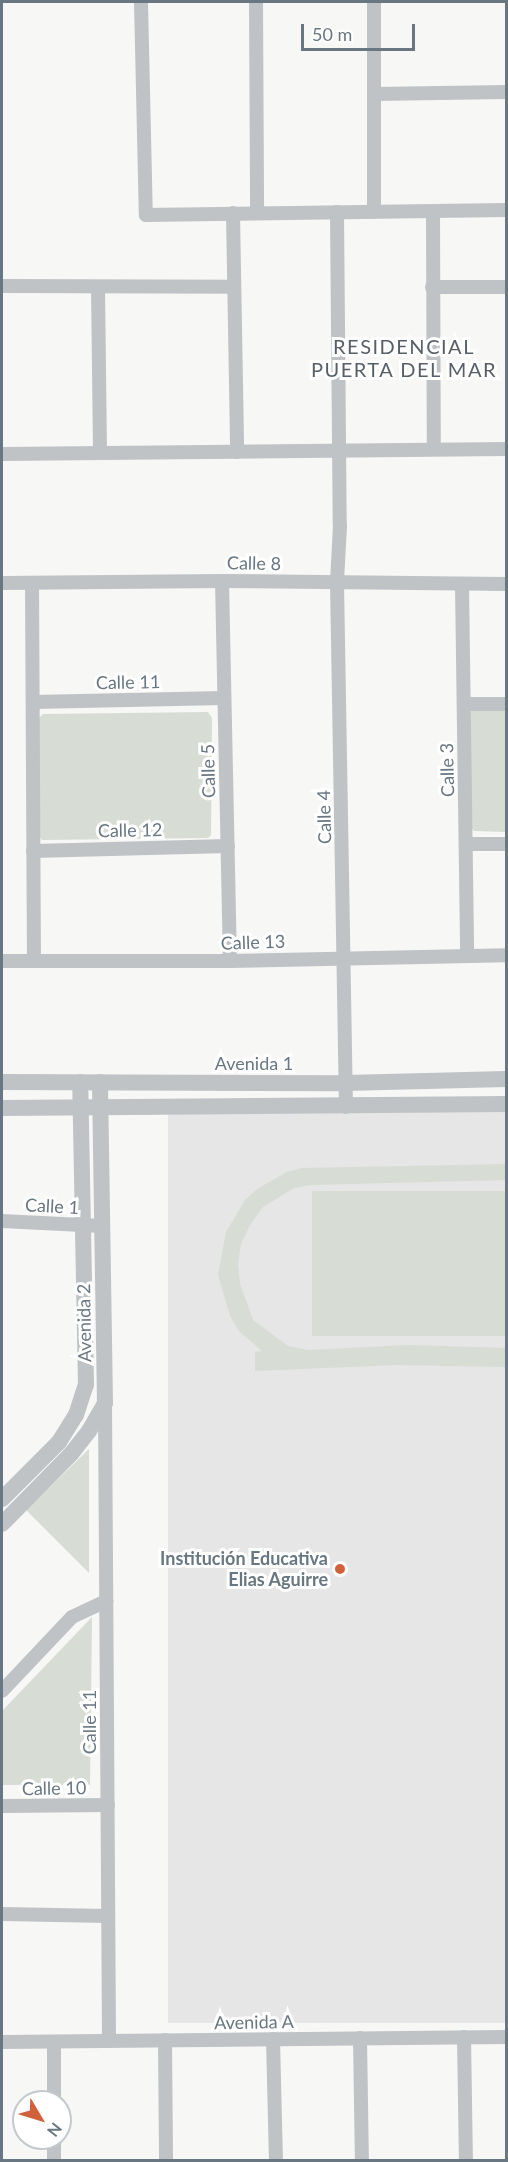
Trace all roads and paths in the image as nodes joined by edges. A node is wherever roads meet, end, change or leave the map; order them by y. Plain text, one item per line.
1 (141, 2) edge
2 (256, 2) edge
3 (374, 2) edge
4 (507, 93) edge
5 (374, 94) junction
6 (507, 210) edge
7 (374, 211) junction
8 (337, 212) junction
9 (433, 212) junction
10 (233, 213) junction
11 (257, 213) junction
12 (2, 286) edge
13 (98, 286) junction
14 (234, 287) junction
15 (432, 287) junction
16 (507, 287) edge
17 (434, 449) junction
18 (507, 449) edge
19 (339, 451) junction
20 (237, 452) junction
21 (100, 453) junction
22 (2, 454) edge
23 (222, 581) junction
24 (337, 582) junction
25 (2, 583) edge
26 (32, 584) junction
27 (507, 584) edge
28 (462, 585) junction
29 (224, 698) junction
30 (33, 702) junction
31 (464, 704) junction
32 (507, 704) edge
33 (466, 844) junction
34 (507, 844) edge
35 (228, 846) junction
36 (33, 851) junction
37 (467, 955) junction
38 (507, 955) edge
39 (344, 957) junction
40 (34, 960) junction
41 (2, 961) edge
42 (230, 961) junction
43 (507, 1079) edge
44 (100, 1082) junction
45 (2, 1083) edge
46 (80, 1083) junction
47 (345, 1083) junction
48 (507, 1104) edge
49 (99, 1107) junction
50 (346, 1107) junction
51 (2, 1108) edge
52 (81, 1108) junction
53 (2, 1221) edge
54 (83, 1226) junction
55 (102, 1226) junction
56 (105, 1403) junction
57 (2, 1499) edge
58 (2, 1524) edge
59 (106, 1601) junction
60 (2, 1691) edge
61 (108, 1805) junction
62 (2, 1806) edge
63 (2, 1914) edge
64 (108, 1916) junction
65 (464, 2037) junction
66 (507, 2037) edge
67 (360, 2038) junction
68 (273, 2039) junction
69 (165, 2040) junction
70 (109, 2041) junction
71 (2, 2042) edge
72 (54, 2042) junction
73 (54, 2090) edge
74 (166, 2160) edge
75 (276, 2160) edge
76 (362, 2160) edge
77 (466, 2160) edge

1 - 10 street
2 - 11 street
3 - 5 street
4 - 5 street
5 - 7 street
6 - 9 street
7 - 8 street
7 - 9 street
8 - 11 street
8 - 19 street, Calle 4
9 - 15 street
10 - 11 street
10 - 14 street
12 - 13 street
13 - 14 street
13 - 21 street
14 - 20 street
15 - 16 street
15 - 17 street
17 - 18 street
17 - 19 street
19 - 20 street
19 - 24 street, Calle 4
20 - 21 street
21 - 22 street
23 - 24 street, Calle 8
23 - 26 street, Calle 8
23 - 29 street, Calle 5
24 - 28 street, Calle 8
24 - 39 street, Calle 4
25 - 26 street, Calle 8
26 - 30 street
27 - 28 street, Calle 8
28 - 31 street, Calle 3
29 - 30 street, Calle 11
29 - 35 street, Calle 5
30 - 36 street
31 - 32 street
31 - 33 street, Calle 3
33 - 34 street
33 - 37 street, Calle 3
35 - 36 street, Calle 12
35 - 42 street, Calle 5
36 - 40 street
37 - 38 street, Calle 13
37 - 39 street, Calle 13
39 - 42 street, Calle 13
39 - 47 street, Calle 4
40 - 41 street, Calle 13
40 - 42 street, Calle 13
43 - 47 street, Avenida 1
44 - 46 street, Avenida 1
44 - 47 street, Avenida 1
44 - 49 street, Avenida 2
45 - 46 street, Avenida 1
46 - 52 street, Avenida 2
47 - 50 street, Calle 4
48 - 50 street
49 - 50 street
49 - 52 street
49 - 55 street, Avenida 2
51 - 52 street
52 - 54 street, Avenida 2
53 - 54 street, Calle 1
54 - 55 street, Calle 1
54 - 57 street, Avenida 2
55 - 56 street, Avenida 2
56 - 58 street
56 - 59 street, Calle 11
59 - 60 street
59 - 61 street, Calle 11
61 - 62 street, Calle 10
61 - 64 street, Calle 11
63 - 64 street
64 - 70 street, Calle 11
65 - 66 street, Avenida A
65 - 67 street, Avenida A
65 - 77 street
67 - 68 street, Avenida A
67 - 76 street
68 - 69 street, Avenida A
68 - 75 street
69 - 70 street, Avenida A
69 - 74 street
70 - 72 street, Avenida A
71 - 72 street, Avenida A
72 - 73 street

